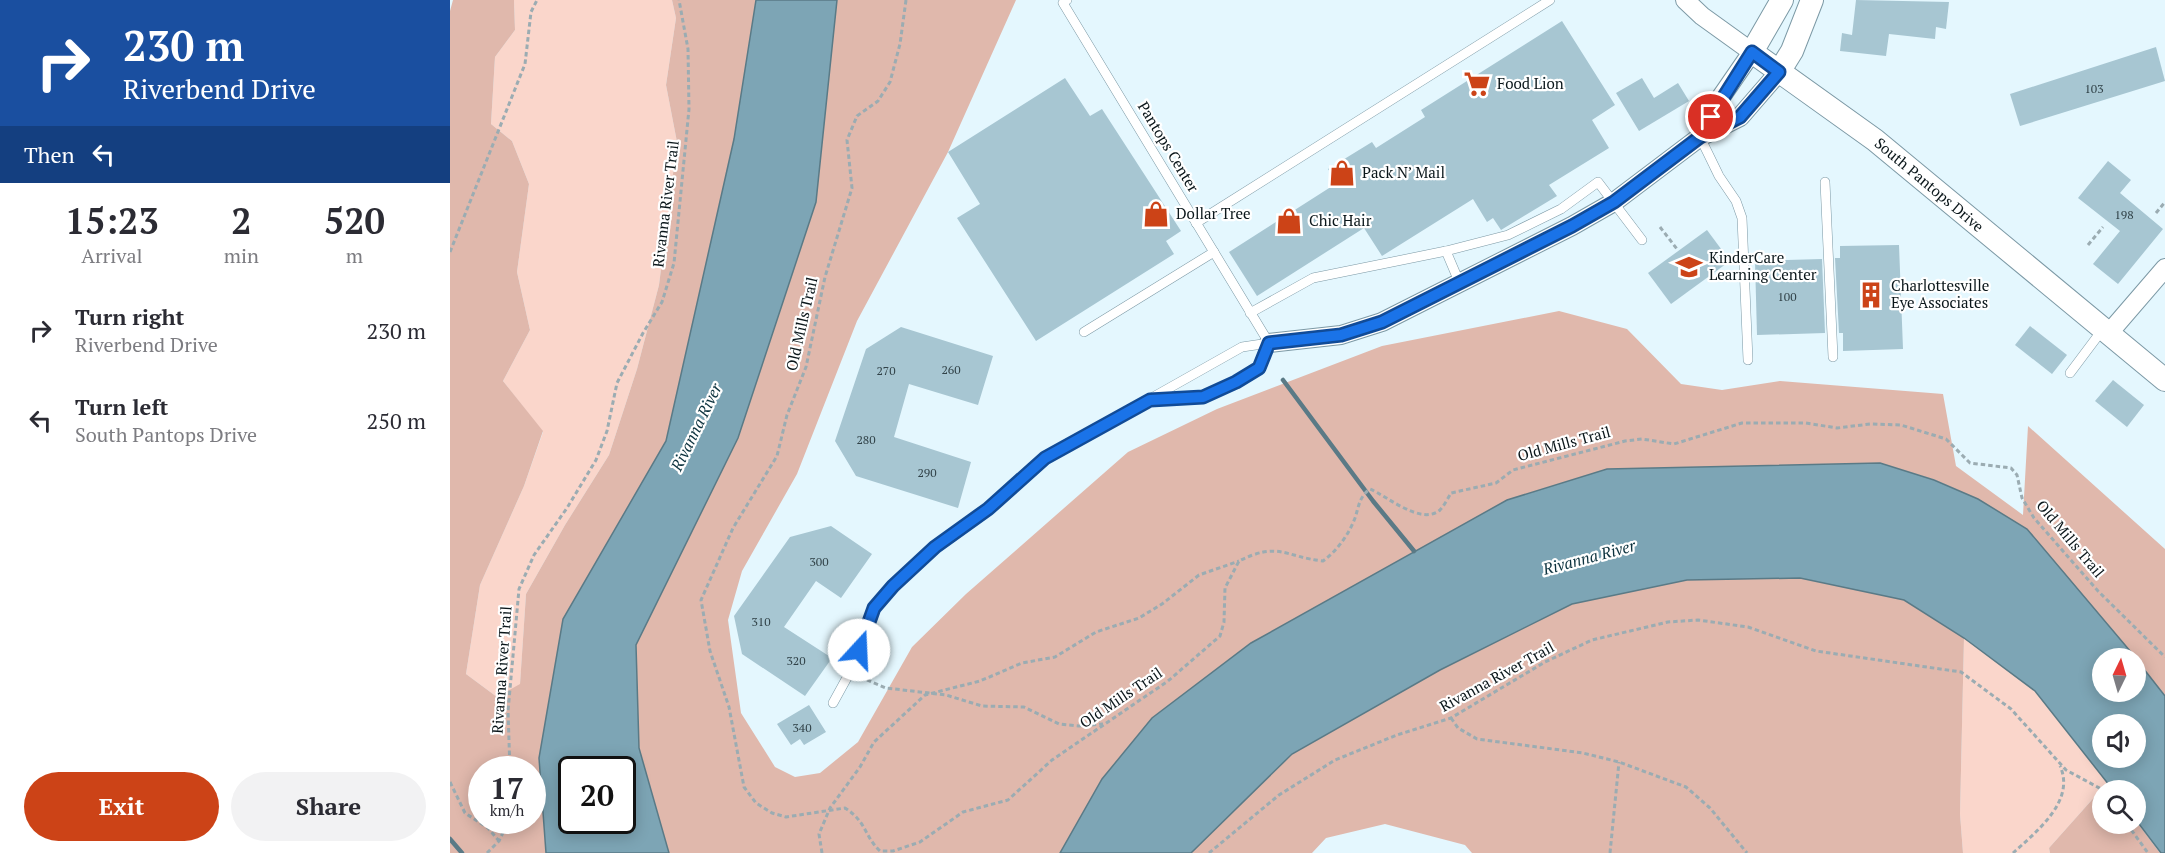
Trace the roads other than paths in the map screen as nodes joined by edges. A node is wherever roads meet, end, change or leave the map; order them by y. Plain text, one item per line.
1 (1067, 0) edge
2 (1550, 0) edge
3 (1686, 0) edge
4 (1782, 0) edge
5 (1812, 0) edge
6 (1752, 52) junction
7 (1779, 72) junction
8 (1700, 137) junction
9 (1825, 182) dead end
10 (1614, 202) junction
11 (1196, 223) junction
12 (1642, 240) dead end
13 (1446, 251) junction
14 (1214, 252) junction
15 (2165, 268) edge
16 (1460, 284) junction
17 (1250, 313) junction
18 (2106, 331) junction
19 (1084, 332) dead end
20 (1269, 343) junction
21 (1833, 357) dead end
22 (1748, 360) dead end
23 (2070, 373) dead end
24 (2165, 380) edge
25 (1150, 400) junction
26 (833, 703) dead end

1 - 11 lane, Pantops Center
2 - 11 lane
3 - 6 street, South Pantops Drive
4 - 6 street
5 - 7 street
6 - 7 street, South Pantops Drive
6 - 8 street
7 - 8 street
7 - 18 street, South Pantops Drive
8 - 10 street
8 - 22 lane
9 - 21 lane
10 - 12 lane
10 - 13 lane
10 - 16 street
11 - 14 lane, Pantops Center
13 - 16 lane
13 - 17 lane
14 - 17 lane, Pantops Center
14 - 19 lane
15 - 18 street
16 - 20 street
17 - 20 lane, Pantops Center
18 - 23 lane
18 - 24 street, South Pantops Drive
20 - 25 lane
20 - 25 lane
25 - 26 lane

